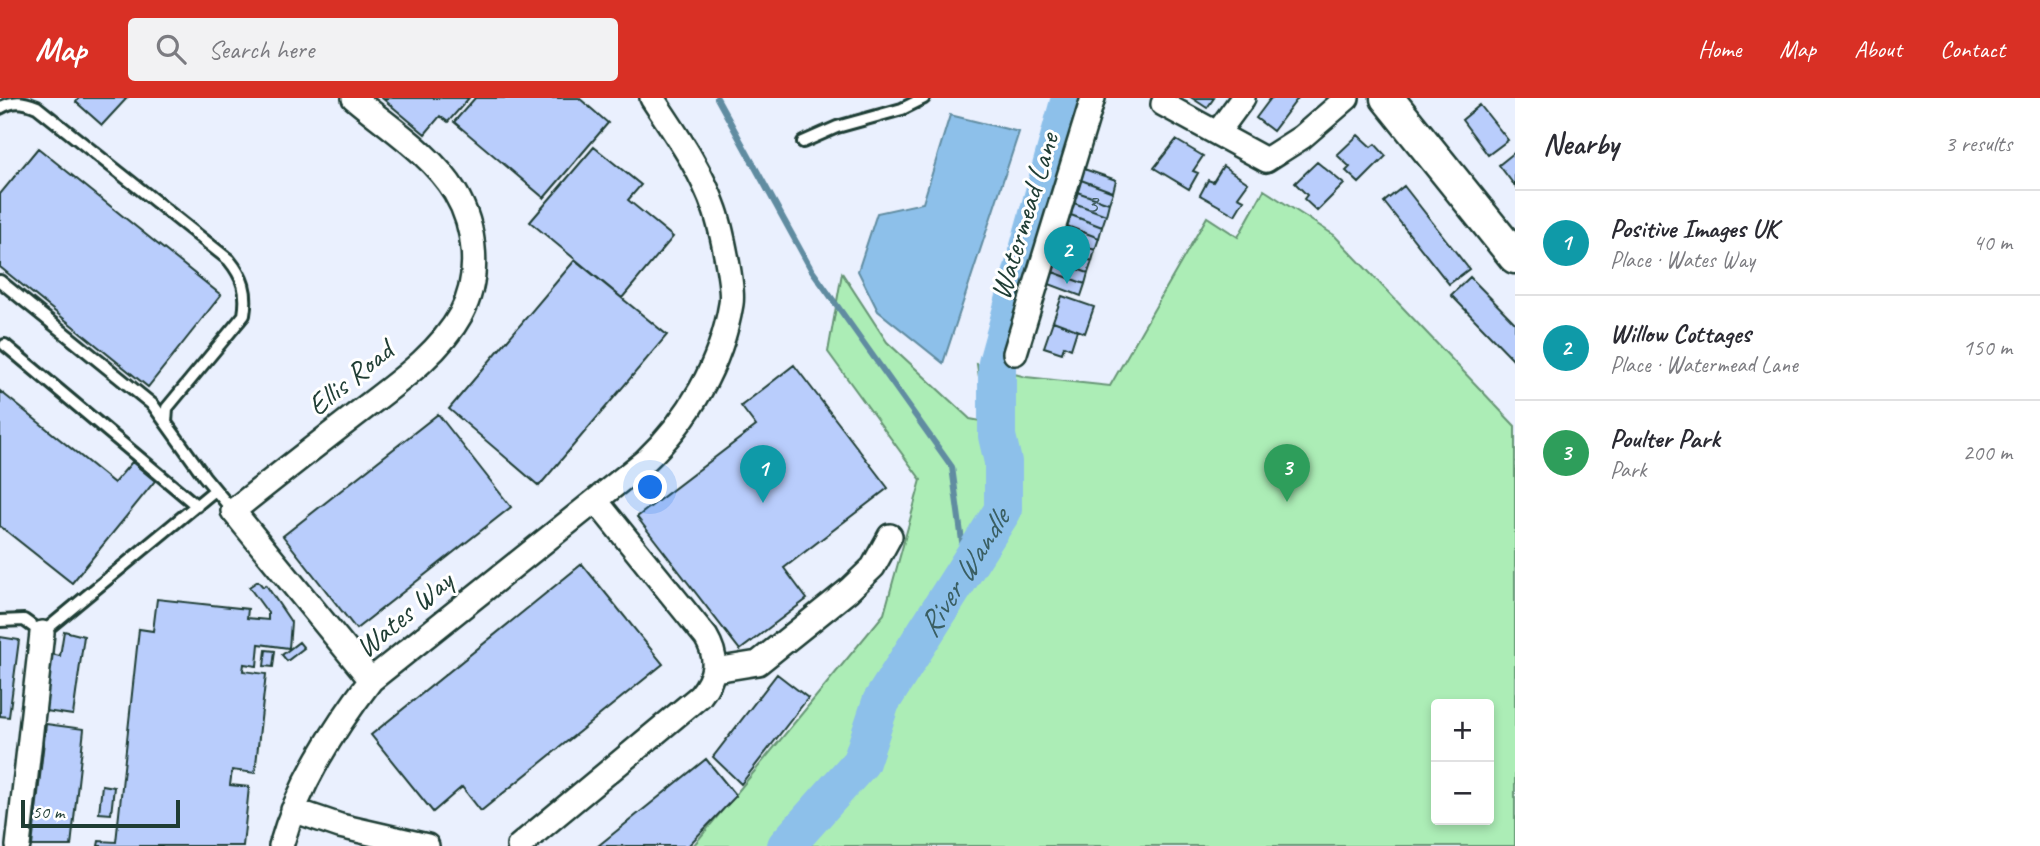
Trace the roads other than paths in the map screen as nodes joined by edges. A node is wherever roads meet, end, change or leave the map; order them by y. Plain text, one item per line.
1 (354, 98) edge
2 (652, 98) edge
3 (924, 98) edge
4 (1093, 98) edge
5 (1243, 98) edge
6 (1347, 98) edge
7 (1387, 98) edge
8 (1163, 104) dead end
9 (0, 108) edge
10 (1218, 132) junction
11 (803, 142) dead end
12 (1515, 257) edge
13 (0, 281) edge
14 (5, 345) dead end
15 (1015, 353) dead end
16 (166, 423) junction
17 (215, 490) junction
18 (596, 501) junction
19 (197, 506) junction
20 (233, 511) junction
21 (890, 536) dead end
22 (0, 621) edge
23 (42, 633) junction
24 (715, 670) junction
25 (371, 680) junction
26 (293, 810) junction
27 (18, 846) edge
28 (281, 846) edge
29 (427, 846) edge
30 (519, 846) edge

1 - 20 street, Ellis Road
2 - 18 street, Wates Way
3 - 11 lane
4 - 15 street, Watermead Lane
5 - 10 street
6 - 10 street
7 - 12 street
8 - 10 street
9 - 16 lane
13 - 16 lane
14 - 19 lane
16 - 17 lane
17 - 19 lane
17 - 20 lane
18 - 24 street
18 - 25 street, Wates Way
19 - 23 lane
20 - 25 street
21 - 24 street
22 - 23 lane
23 - 27 street
24 - 30 street
25 - 26 street, Wates Way
26 - 28 street, Wates Way
26 - 29 street

